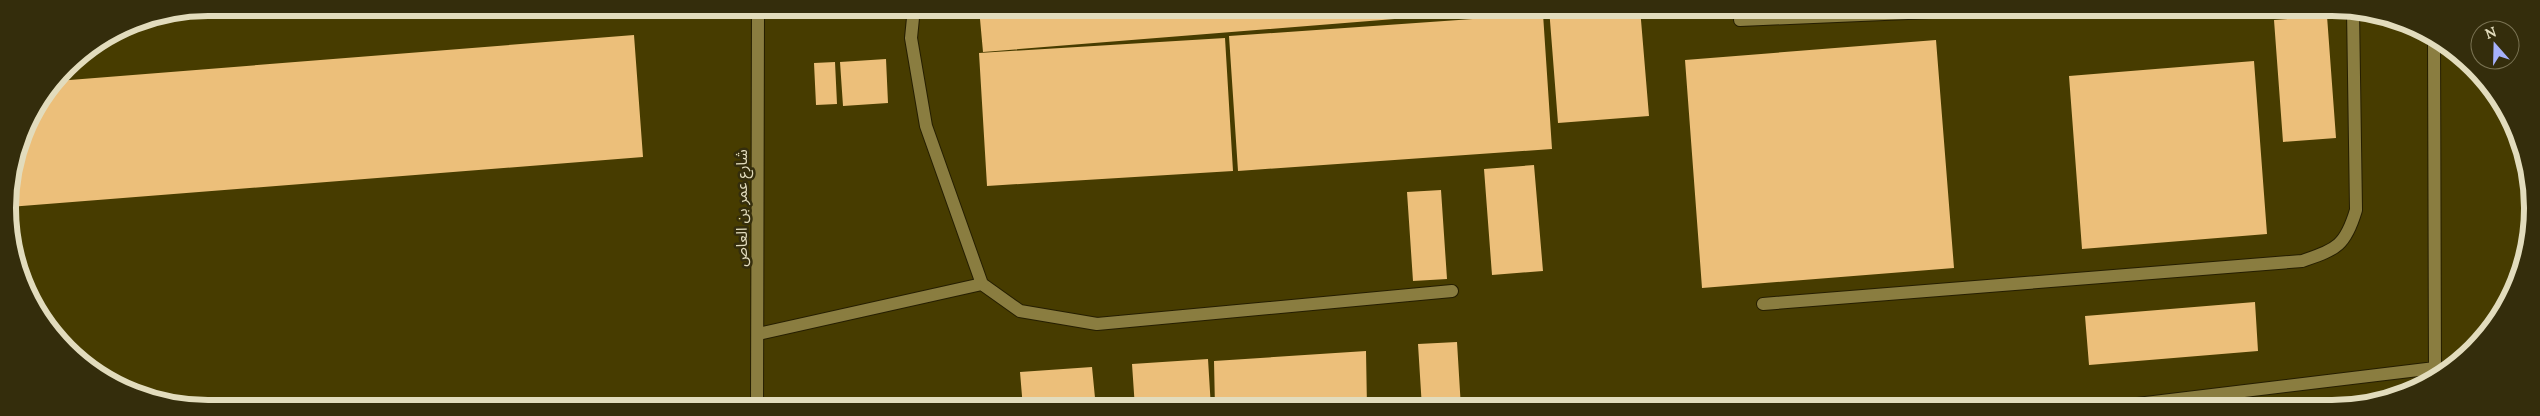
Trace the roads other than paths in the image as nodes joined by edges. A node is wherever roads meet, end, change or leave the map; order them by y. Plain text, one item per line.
1 (758, 16) edge
2 (913, 16) edge
3 (1835, 16) edge
4 (2353, 18) edge
5 (1740, 20) dead end
6 (2434, 46) edge
7 (982, 284) junction
8 (1452, 291) dead end
9 (1763, 304) dead end
10 (758, 334) junction
11 (2436, 369) edge
12 (2428, 374) edge
13 (757, 400) edge
14 (2180, 400) edge

1 - 10 street, شارع عمر بن العاص
2 - 7 street
3 - 5 street
4 - 9 street
6 - 11 street
7 - 8 street
7 - 10 street
10 - 13 street, شارع عمر بن العاص
12 - 14 street

